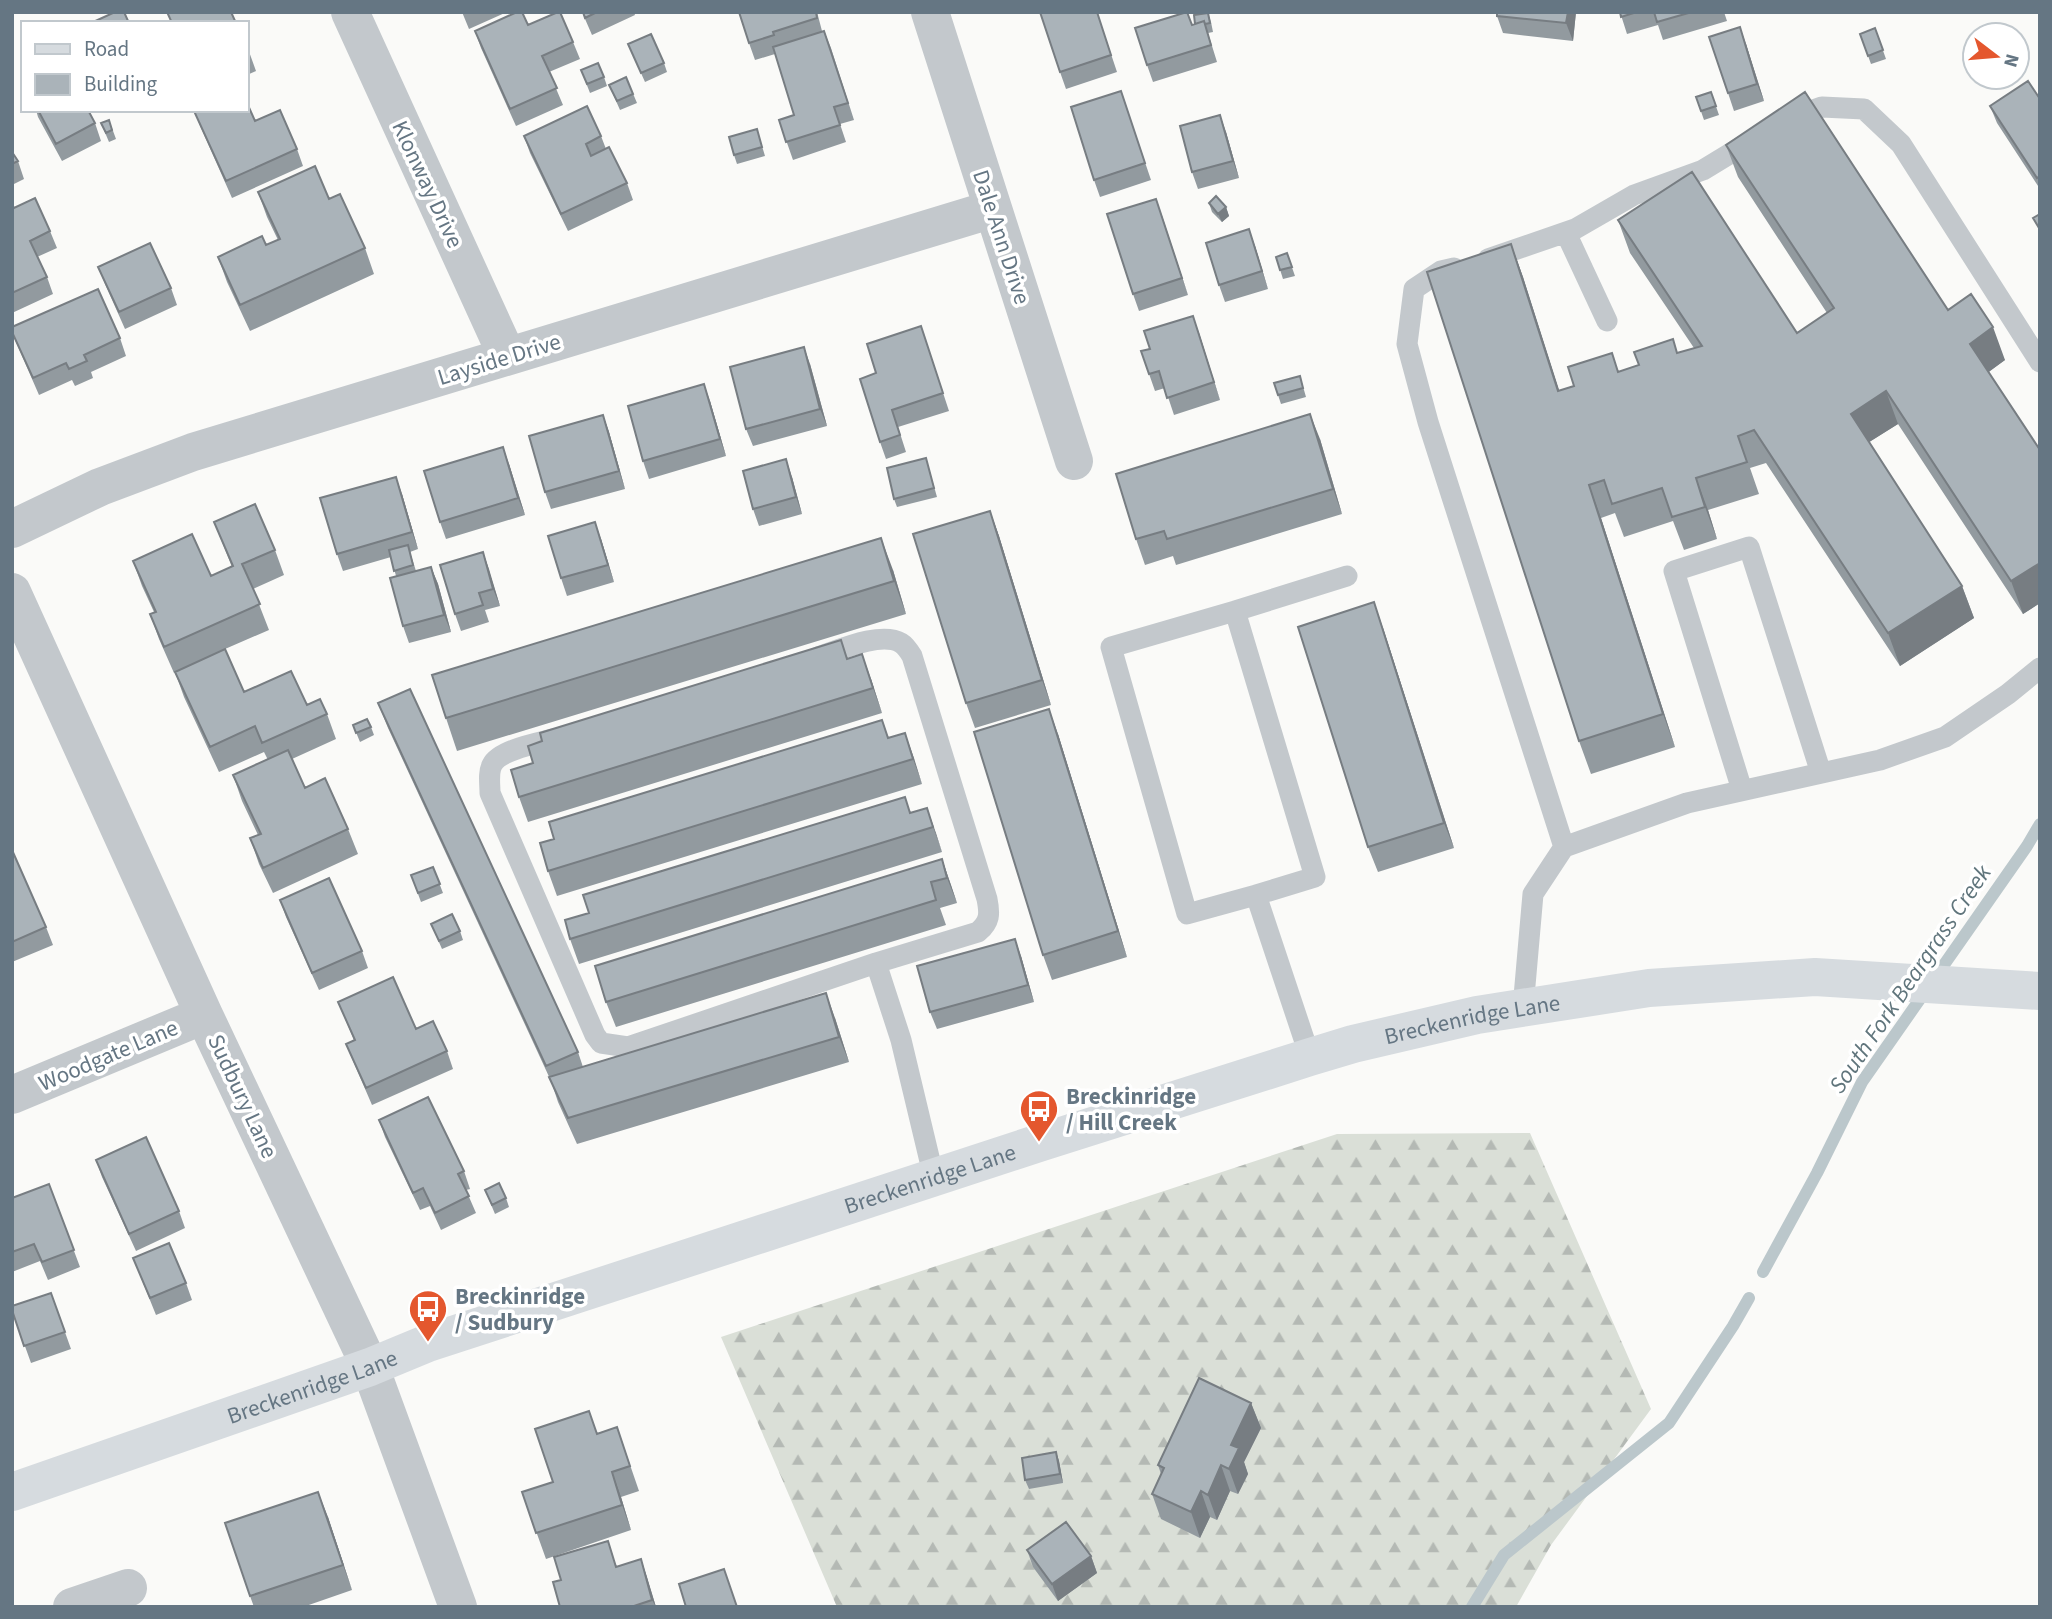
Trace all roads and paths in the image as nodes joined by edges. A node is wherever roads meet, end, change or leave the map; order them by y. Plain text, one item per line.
1 (350, 12) edge
2 (930, 12) edge
3 (993, 209) junction
4 (1566, 233) junction
5 (1607, 321) dead end
6 (507, 356) junction
7 (2040, 362) edge
8 (1074, 461) dead end
9 (12, 529) edge
10 (1347, 576) dead end
11 (12, 592) edge
12 (1235, 611) junction
13 (797, 663) edge
14 (2040, 668) edge
15 (577, 731) edge
16 (1821, 773) junction
17 (1742, 790) junction
18 (1564, 847) junction
19 (1256, 895) junction
20 (876, 963) junction
21 (2039, 991) edge
22 (1523, 1008) junction
23 (204, 1014) junction
24 (1310, 1057) junction
25 (12, 1095) edge
26 (933, 1178) junction
27 (370, 1367) junction
28 (12, 1492) edge
29 (128, 1588) dead end
30 (72, 1607) edge
31 (458, 1607) edge

1 - 6 street, Klonway Drive
2 - 3 street, Dale Ann Drive
3 - 6 street, Layside Drive
3 - 8 street, Dale Ann Drive
4 - 5 lane
4 - 7 lane
4 - 18 lane
6 - 9 street, Layside Drive
10 - 12 lane
11 - 23 street, Sudbury Lane
12 - 19 lane
12 - 19 lane
13 - 20 lane
14 - 16 lane
15 - 20 lane
16 - 17 lane
16 - 17 lane
17 - 18 lane
18 - 22 lane
19 - 24 lane
20 - 26 lane
21 - 22 main road, Breckenridge Lane
22 - 24 main road, Breckenridge Lane
23 - 25 street, Woodgate Lane
23 - 27 street, Sudbury Lane
24 - 26 main road, Breckenridge Lane
26 - 27 main road, Breckenridge Lane
27 - 28 main road, Breckenridge Lane
27 - 31 street, Sudbury Lane
29 - 30 street

